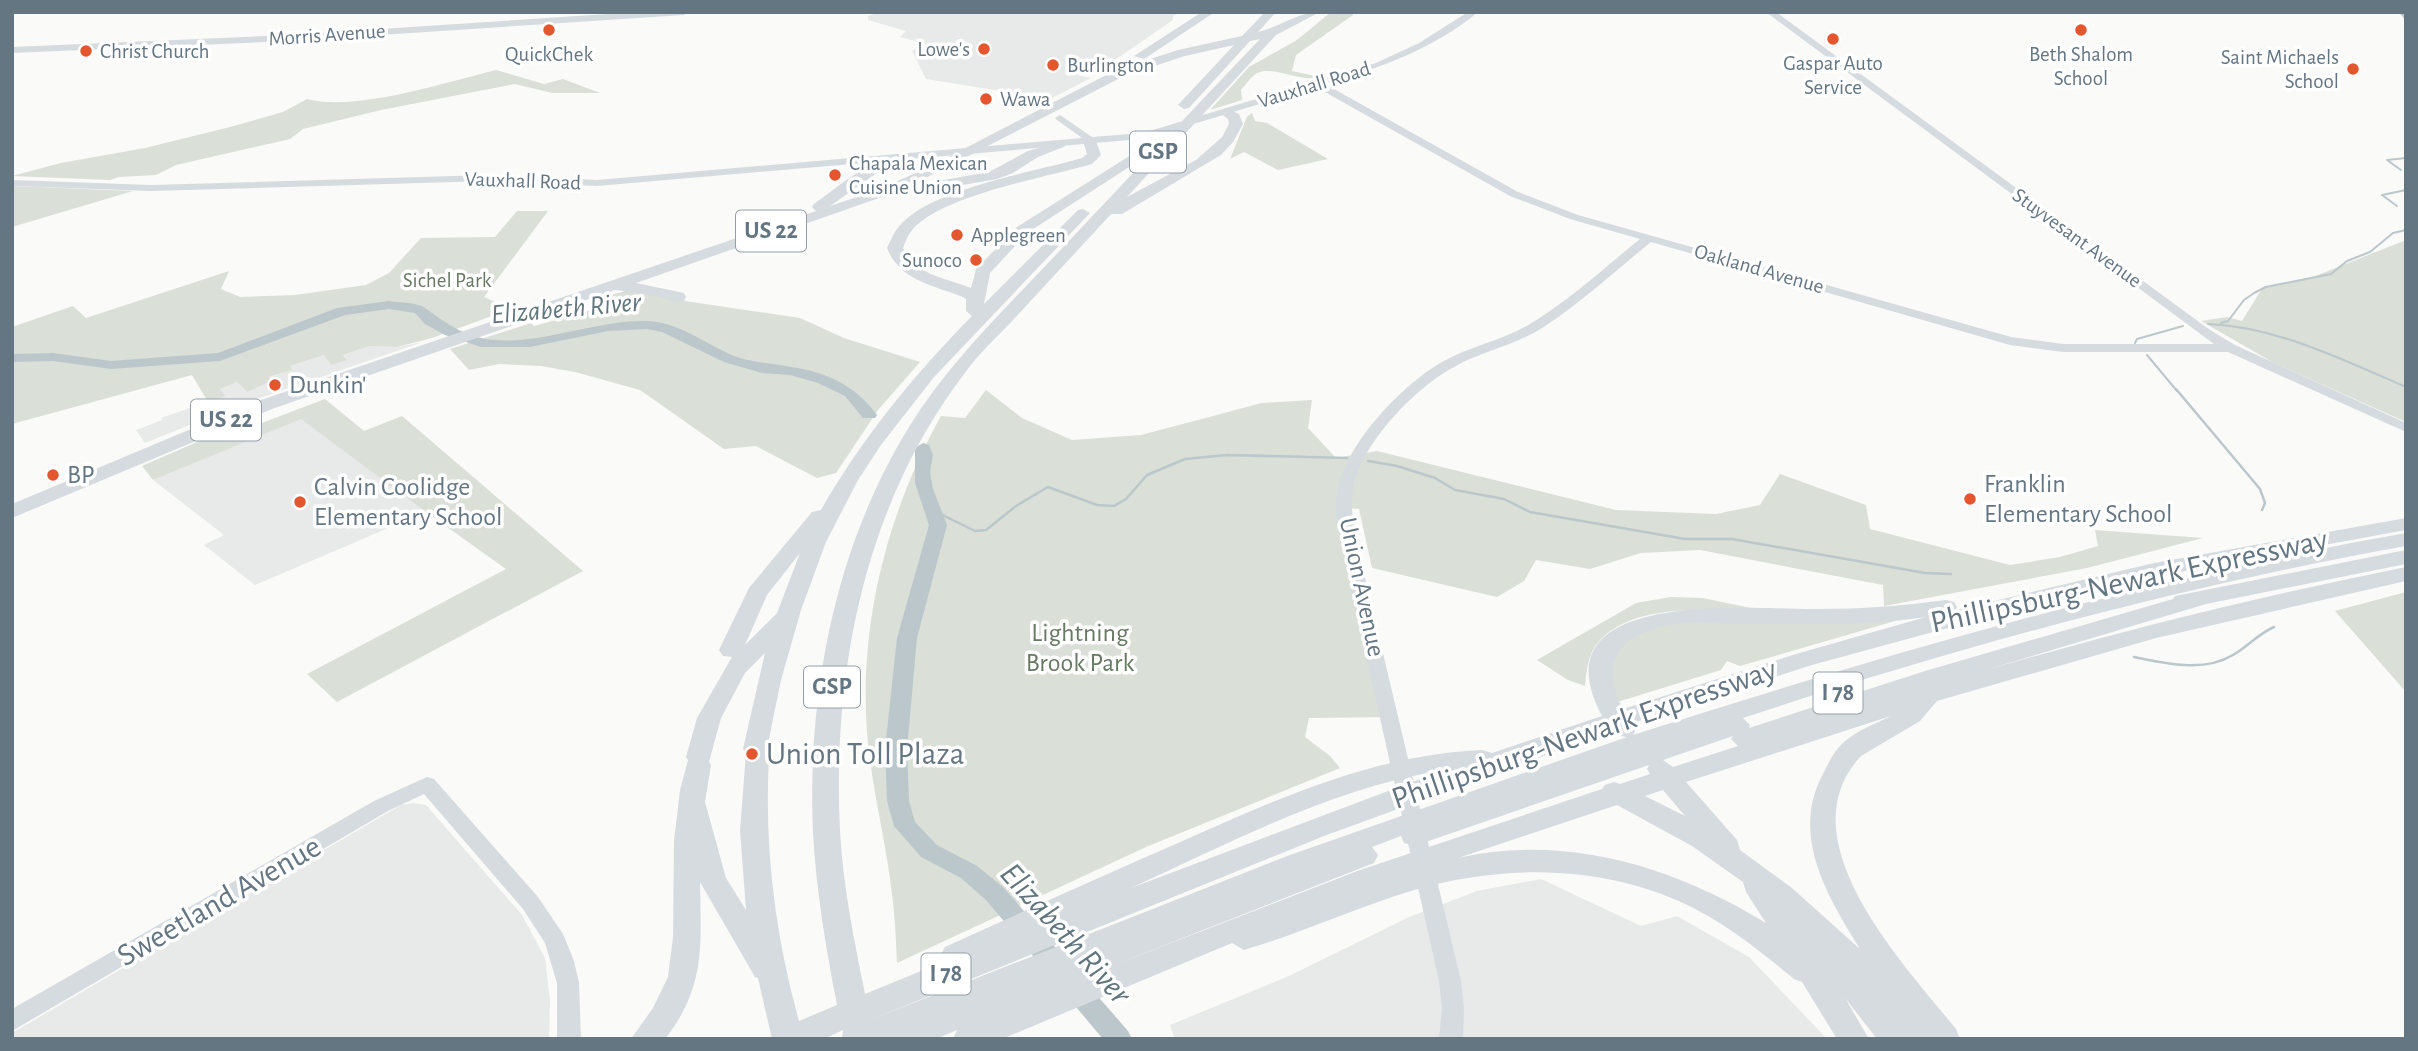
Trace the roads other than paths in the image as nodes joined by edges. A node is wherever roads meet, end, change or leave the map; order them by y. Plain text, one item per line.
1 (684, 12) edge
2 (1210, 12) edge
3 (1220, 12) edge
4 (1254, 12) edge
5 (1271, 12) edge
6 (1290, 12) edge
7 (1315, 12) edge
8 (1324, 12) edge
9 (1474, 12) edge
10 (1770, 12) edge
11 (1197, 28) junction
12 (1252, 37) junction
13 (1287, 42) dead end
14 (1158, 47) junction
15 (1274, 49) dead end
16 (12, 50) edge
17 (1227, 80) junction
18 (1318, 84) junction
19 (1059, 111) junction
20 (1226, 112) junction
21 (1144, 136) junction
22 (1090, 143) junction
23 (1032, 146) junction
24 (1059, 146) junction
25 (1000, 149) junction
26 (963, 155) junction
27 (906, 156) joint
28 (1136, 158) junction
29 (870, 164) junction
30 (1012, 167) junction
31 (997, 175) junction
32 (860, 180) junction
33 (12, 183) edge
34 (896, 183) junction
35 (853, 204) junction
36 (792, 220) junction
37 (1091, 225) junction
38 (1649, 238) junction
39 (690, 259) junction
40 (589, 294) junction
41 (975, 305) junction
42 (479, 329) junction
43 (969, 331) junction
44 (442, 342) junction
45 (2230, 348) junction
46 (2406, 428) edge
47 (848, 479) junction
48 (12, 505) edge
49 (12, 512) edge
50 (2406, 524) edge
51 (2406, 539) edge
52 (2406, 557) edge
53 (2300, 574) junction
54 (2406, 574) edge
55 (2215, 586) junction
56 (2007, 603) junction
57 (790, 612) junction
58 (1933, 694) junction
59 (1512, 755) junction
60 (695, 777) junction
61 (1696, 809) junction
62 (1467, 833) junction
63 (1370, 866) junction
64 (1120, 929) junction
65 (773, 980) junction
66 (12, 1021) edge
67 (1908, 1033) edge
68 (569, 1039) edge
69 (646, 1039) edge
70 (788, 1039) edge
71 (858, 1039) edge
72 (901, 1039) edge
73 (968, 1039) edge
74 (1451, 1039) edge
75 (1854, 1039) edge
76 (1870, 1039) edge
77 (1945, 1039) edge

1 - 16 main road, Morris Avenue
2 - 14 highway, US 22
3 - 11 highway
4 - 12 highway
5 - 12 highway, GSP
6 - 12 highway, GSP
7 - 12 highway
8 - 13 highway
9 - 18 street, Vauxhall Road
10 - 45 street, Stuyvesant Avenue
11 - 12 highway
11 - 14 highway
12 - 17 highway, GSP
12 - 19 highway
12 - 28 highway, GSP
14 - 34 highway, US 22
15 - 17 highway
17 - 37 highway, GSP
18 - 20 street, Vauxhall Road
18 - 38 street, Oakland Avenue
19 - 22 street
19 - 26 highway, US 22
20 - 21 street, Vauxhall Road
20 - 37 highway
21 - 22 street, Vauxhall Road
21 - 22 street, Vauxhall Road
22 - 23 street, Vauxhall Road
22 - 24 street, Vauxhall Road
22 - 41 highway
23 - 24 street, Vauxhall Road
23 - 25 street, Vauxhall Road
24 - 30 highway
25 - 27 street, Vauxhall Road
25 - 30 highway
26 - 31 highway
26 - 35 highway, US 22
27 - 29 highway
28 - 41 highway
28 - 43 highway, GSP
29 - 32 highway
29 - 33 street, Vauxhall Road
30 - 31 highway
31 - 35 highway
32 - 34 highway
32 - 36 highway
34 - 36 highway, US 22
35 - 39 highway, US 22
36 - 42 highway, US 22
37 - 71 highway, GSP
38 - 45 street, Oakland Avenue
38 - 74 street, Union Avenue
39 - 40 highway, US 22
39 - 40 highway
40 - 42 highway, US 22
41 - 43 highway
42 - 44 highway, US 22
43 - 47 highway, GSP
44 - 48 highway, US 22
44 - 49 highway, US 22
45 - 46 street, Stuyvesant Avenue
47 - 57 highway, GSP
47 - 60 highway
50 - 53 highway, Phillipsburg-Newark Expressway / I 78
51 - 53 highway, Phillipsburg-Newark Expressway / I 78
52 - 53 highway, Phillipsburg-Newark Expressway / I 78
53 - 54 highway, Phillipsburg-Newark Expressway / I 78
53 - 55 highway, Phillipsburg-Newark Expressway / I 78
53 - 55 highway, Phillipsburg-Newark Expressway / I 78
55 - 56 highway, Phillipsburg-Newark Expressway / I 78
55 - 58 highway, Phillipsburg-Newark Expressway / I 78
55 - 59 highway
55 - 62 highway
55 - 62 highway, Phillipsburg-Newark Expressway / I 78
56 - 59 highway, Phillipsburg-Newark Expressway / I 78
56 - 61 highway
57 - 60 highway
57 - 65 highway, GSP
58 - 62 highway, Phillipsburg-Newark Expressway / I 78
58 - 77 highway
59 - 64 highway, Phillipsburg-Newark Expressway / I 78
60 - 65 highway
60 - 69 highway
61 - 67 highway
61 - 75 highway
62 - 63 highway, Phillipsburg-Newark Expressway / I 78
62 - 63 highway
62 - 76 highway
63 - 64 highway, Phillipsburg-Newark Expressway / I 78
63 - 64 highway
64 - 67 highway
64 - 70 highway, Phillipsburg-Newark Expressway / I 78
64 - 71 highway, Phillipsburg-Newark Expressway / I 78
64 - 72 highway, Phillipsburg-Newark Expressway / I 78
64 - 73 highway, Phillipsburg-Newark Expressway / I 78
65 - 70 highway, GSP
66 - 68 street, Sweetland Avenue

